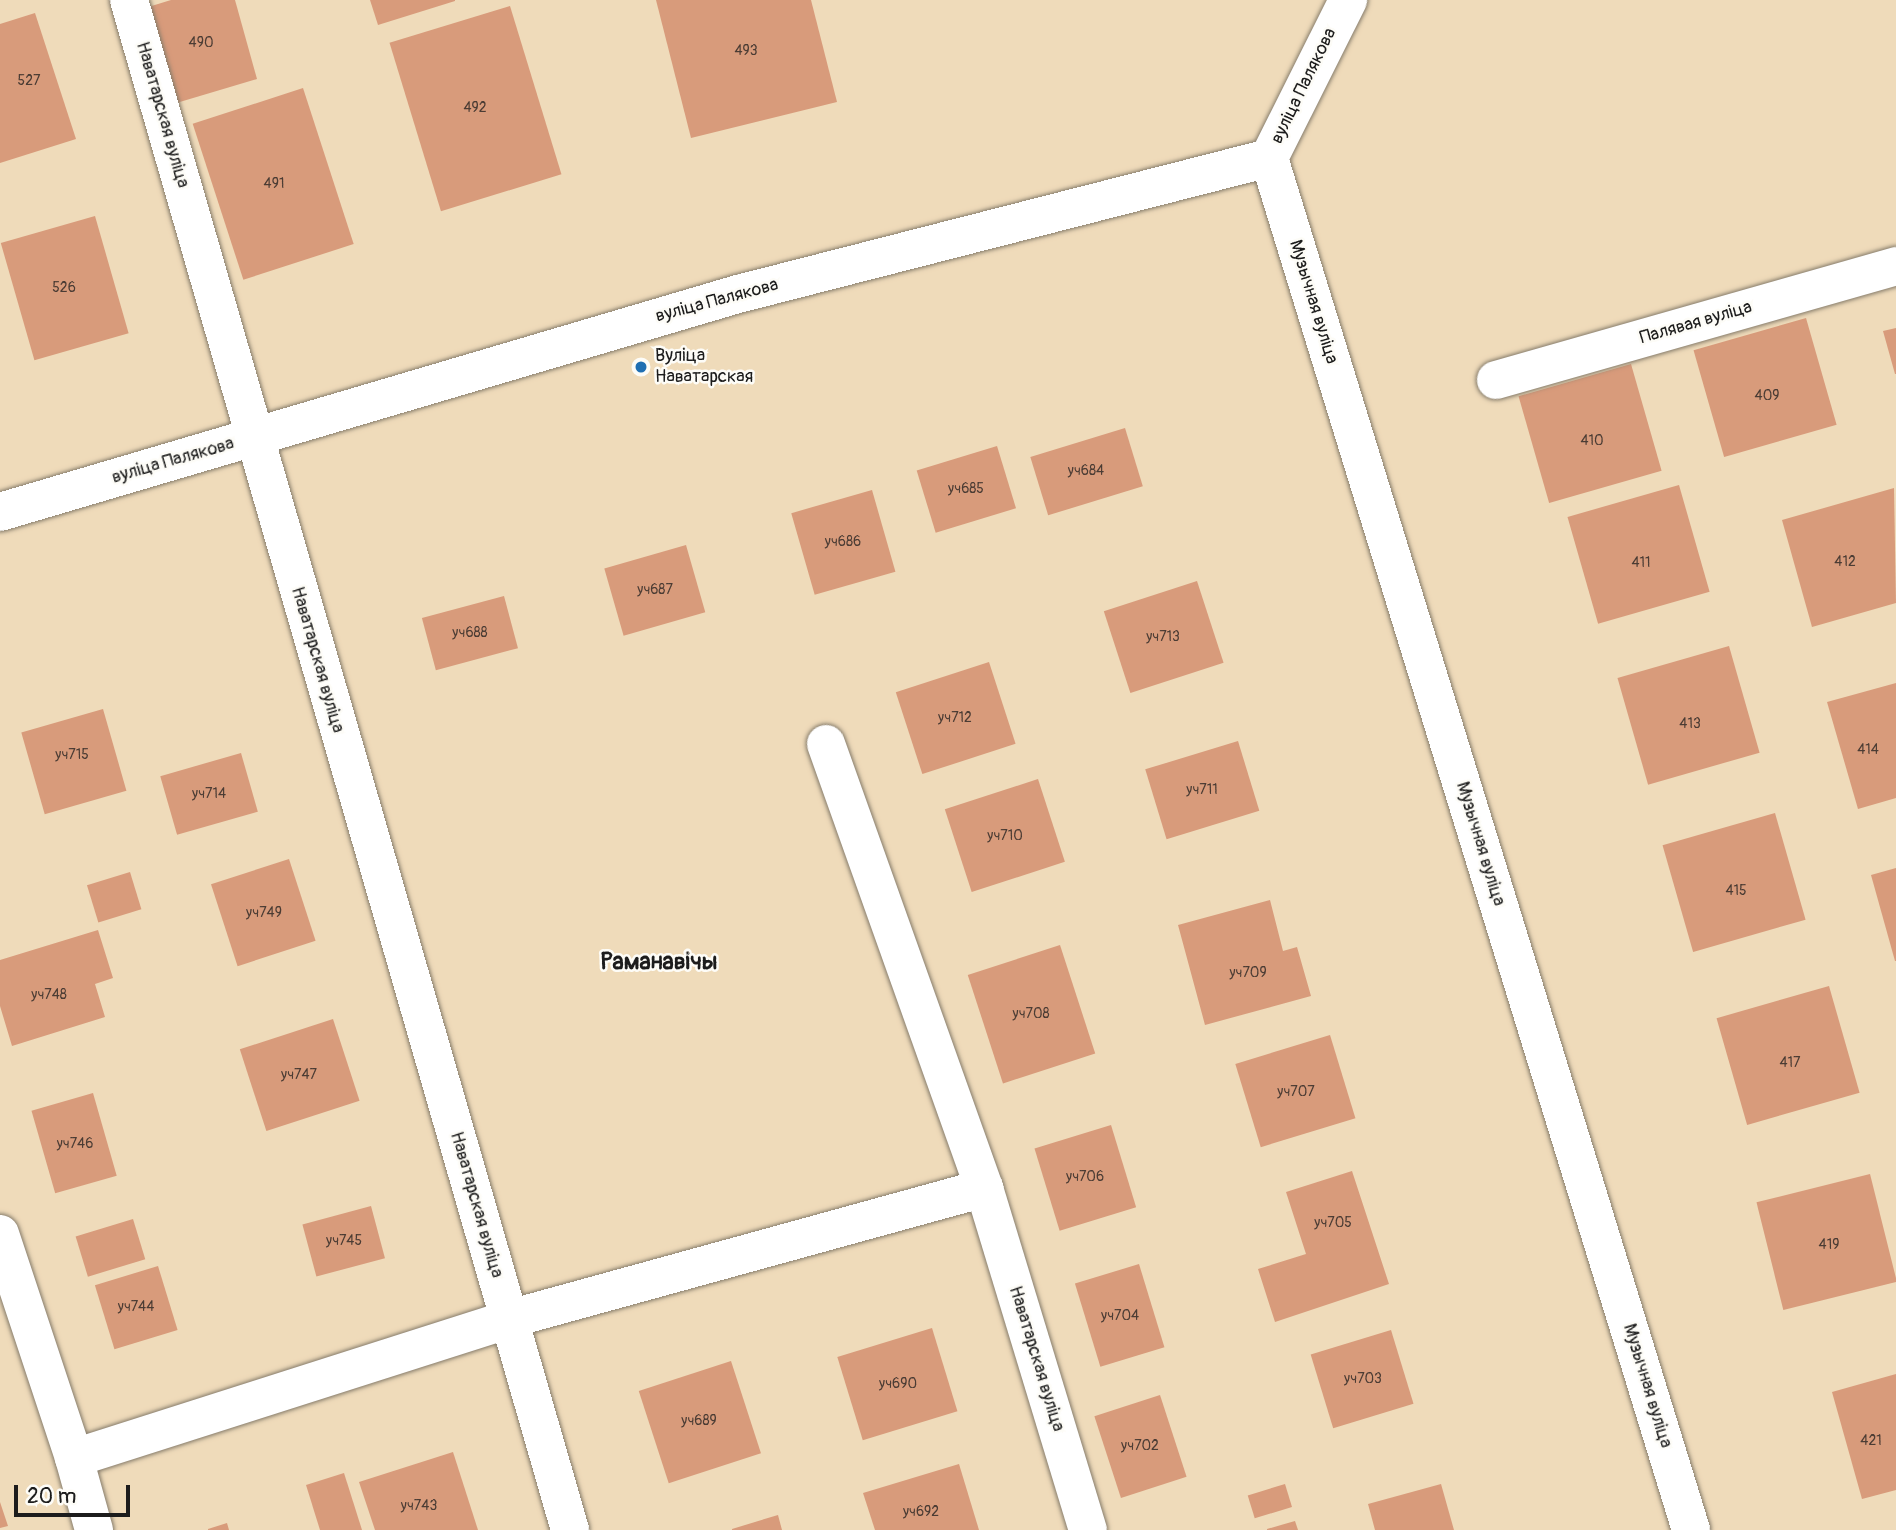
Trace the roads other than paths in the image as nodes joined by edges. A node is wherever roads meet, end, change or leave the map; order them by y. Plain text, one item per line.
1 (129, 0) edge
2 (1348, 0) edge
3 (1269, 158) junction
4 (1896, 266) edge
5 (1496, 380) dead end
6 (253, 438) junction
7 (0, 512) edge
8 (826, 744) dead end
9 (984, 1188) junction
10 (0, 1234) edge
11 (509, 1320) junction
12 (74, 1458) junction
13 (93, 1530) edge
14 (570, 1530) edge
15 (1088, 1530) edge
16 (1691, 1530) edge

1 - 6 street, Наватарская вуліца
2 - 3 street, вуліца Палякова
3 - 6 street, вуліца Палякова
3 - 16 street, Музычная вуліца
4 - 5 street, Палявая вуліца
6 - 7 street, вуліца Палякова
6 - 11 street, Наватарская вуліца
8 - 9 street, Наватарская вуліца
9 - 11 street
9 - 15 street, Наватарская вуліца
10 - 12 street
11 - 12 street
11 - 14 street, Наватарская вуліца
12 - 13 street

